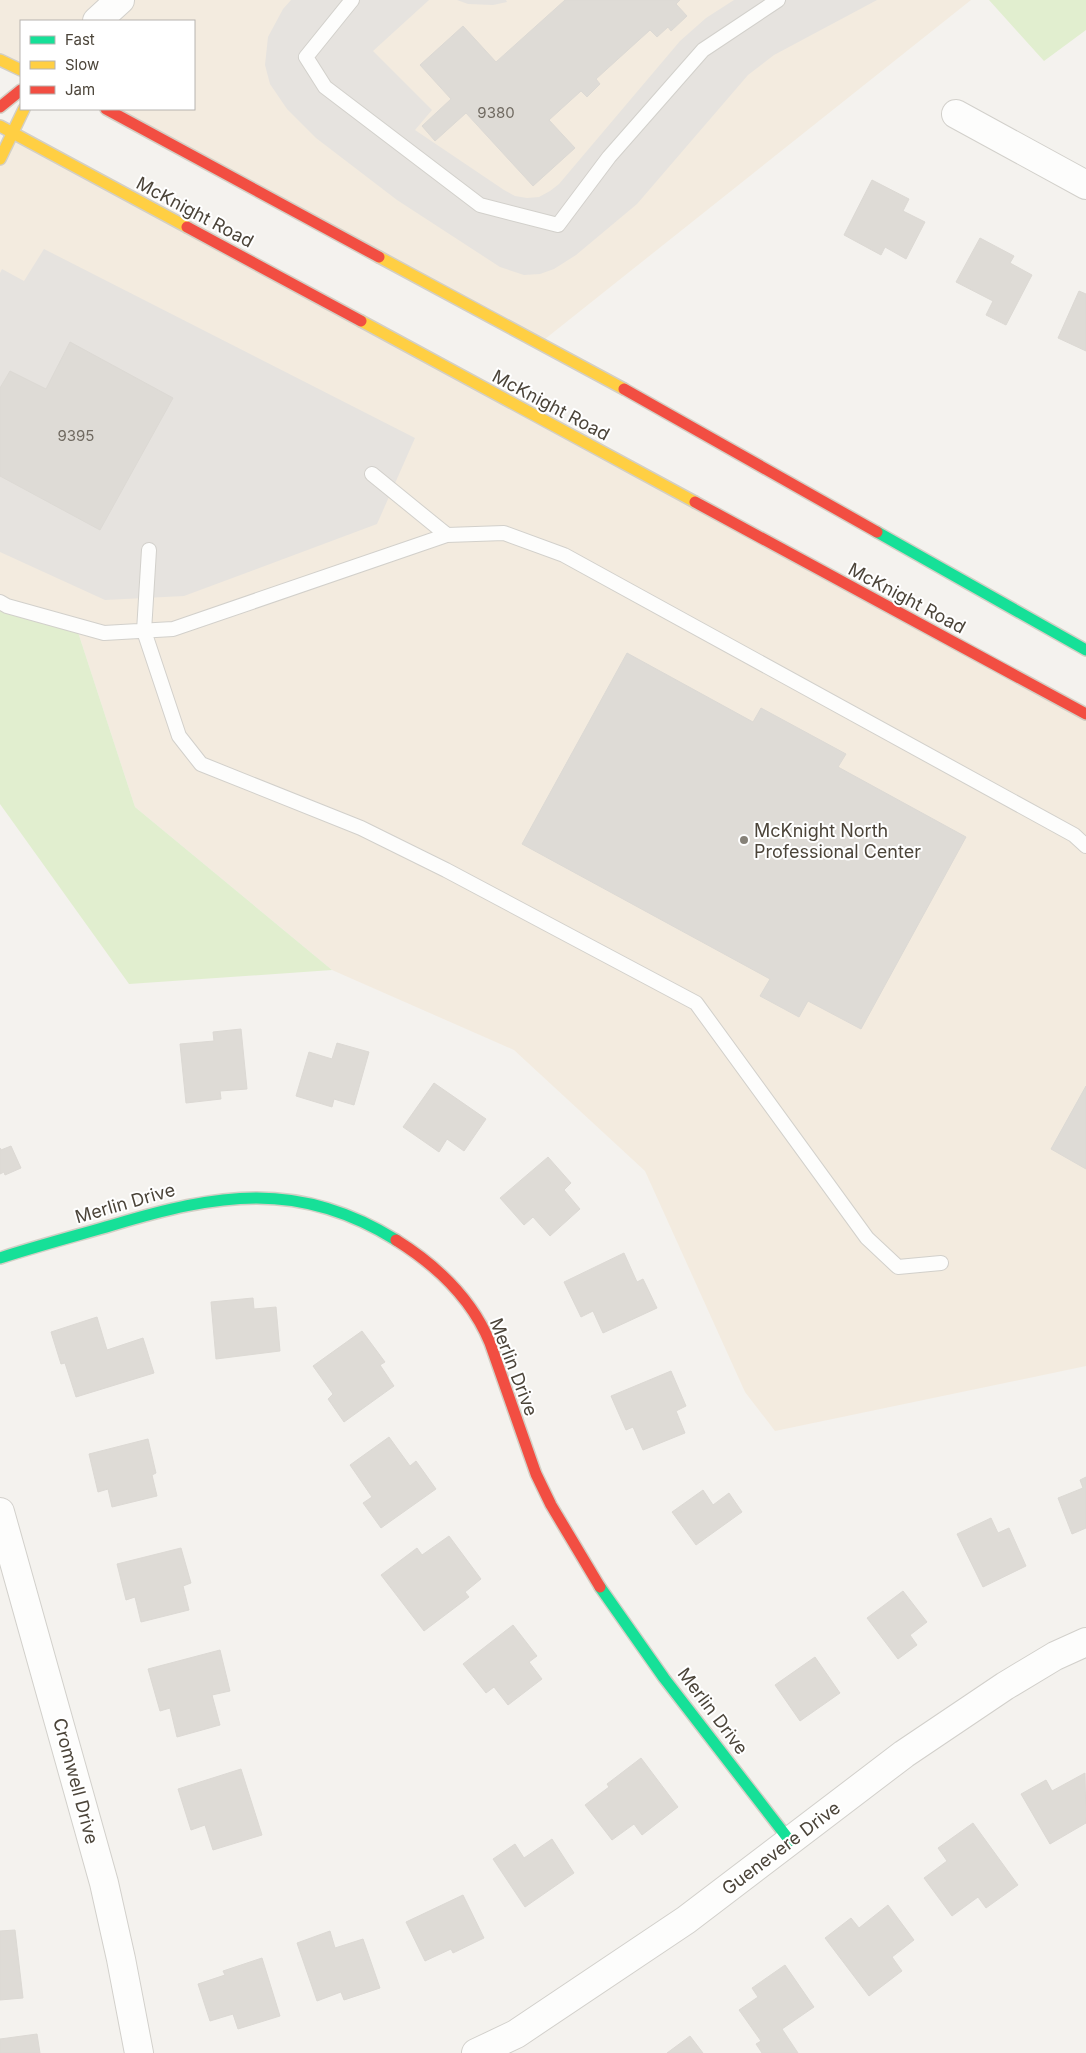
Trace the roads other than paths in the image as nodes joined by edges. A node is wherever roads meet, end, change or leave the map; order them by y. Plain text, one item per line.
1 (120, 0) edge
2 (352, 0) edge
3 (778, 0) edge
4 (98, 20) edge
5 (0, 60) edge
6 (20, 70) edge
7 (20, 91) edge
8 (0, 107) edge
9 (24, 110) edge
10 (108, 110) edge
11 (956, 114) dead end
12 (0, 126) edge
13 (14, 134) junction
14 (0, 159) edge
15 (1086, 185) edge
16 (372, 474) dead end
17 (446, 535) junction
18 (149, 550) dead end
19 (0, 602) edge
20 (144, 631) junction
21 (1086, 650) edge
22 (1086, 714) edge
23 (1086, 846) edge
24 (0, 1258) edge
25 (941, 1264) dead end
26 (0, 1512) edge
27 (1086, 1642) edge
28 (790, 1841) junction
29 (139, 2053) edge
30 (476, 2053) edge

1 - 4 street
2 - 3 lane
5 - 6 main road
7 - 8 main road
9 - 13 main road
10 - 21 main road
11 - 15 street
12 - 13 main road, McKnight Road
13 - 14 main road
13 - 22 main road, McKnight Road
16 - 17 lane
17 - 20 lane
17 - 23 lane
18 - 20 lane
19 - 20 lane
20 - 25 lane
24 - 28 main road, Merlin Drive
26 - 29 street, Cromwell Drive
27 - 28 street, Guenevere Drive
28 - 30 street, Guenevere Drive

